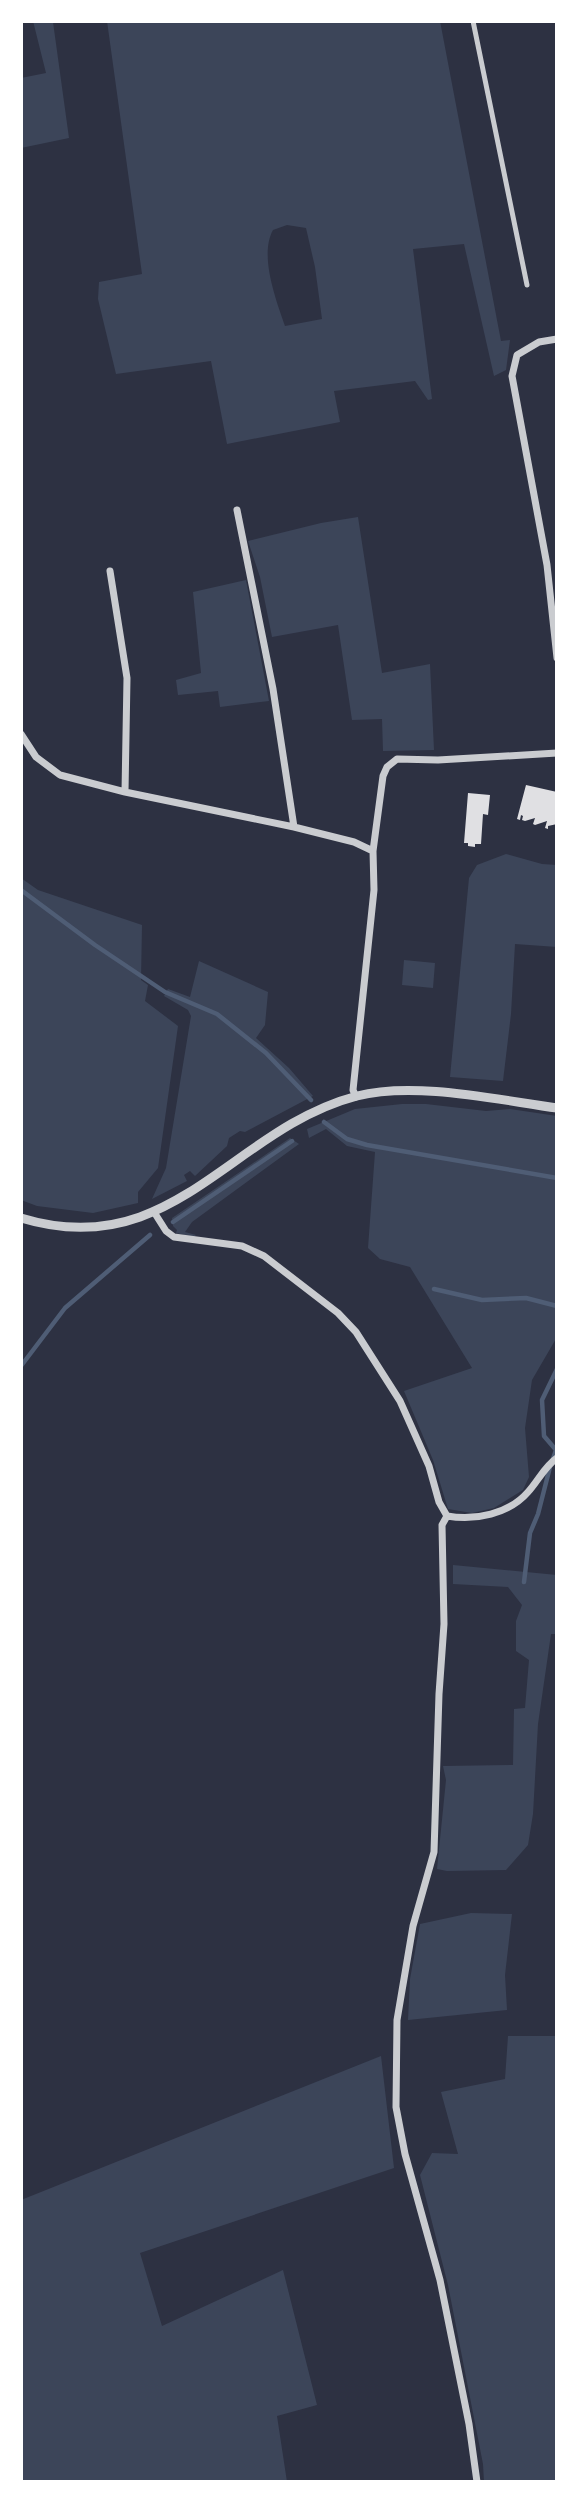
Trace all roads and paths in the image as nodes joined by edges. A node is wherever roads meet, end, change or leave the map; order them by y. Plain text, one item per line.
1 (473, 21) edge
2 (527, 285) dead end
3 (557, 339) edge
4 (237, 510) dead end
5 (110, 570) dead end
6 (557, 658) edge
7 (21, 734) edge
8 (557, 753) edge
9 (125, 792) junction
10 (294, 827) junction
11 (373, 851) junction
12 (356, 1097) junction
13 (557, 1108) edge
14 (154, 1212) junction
15 (21, 1218) edge
16 (557, 1458) edge
17 (447, 1516) junction
18 (477, 2482) edge

1 - 2 street
3 - 6 street
4 - 10 street
5 - 9 street
7 - 9 street
8 - 11 street
9 - 10 street
10 - 11 street
11 - 12 street
12 - 13 street
12 - 14 street
14 - 15 street
14 - 17 street
16 - 17 street
17 - 18 street

